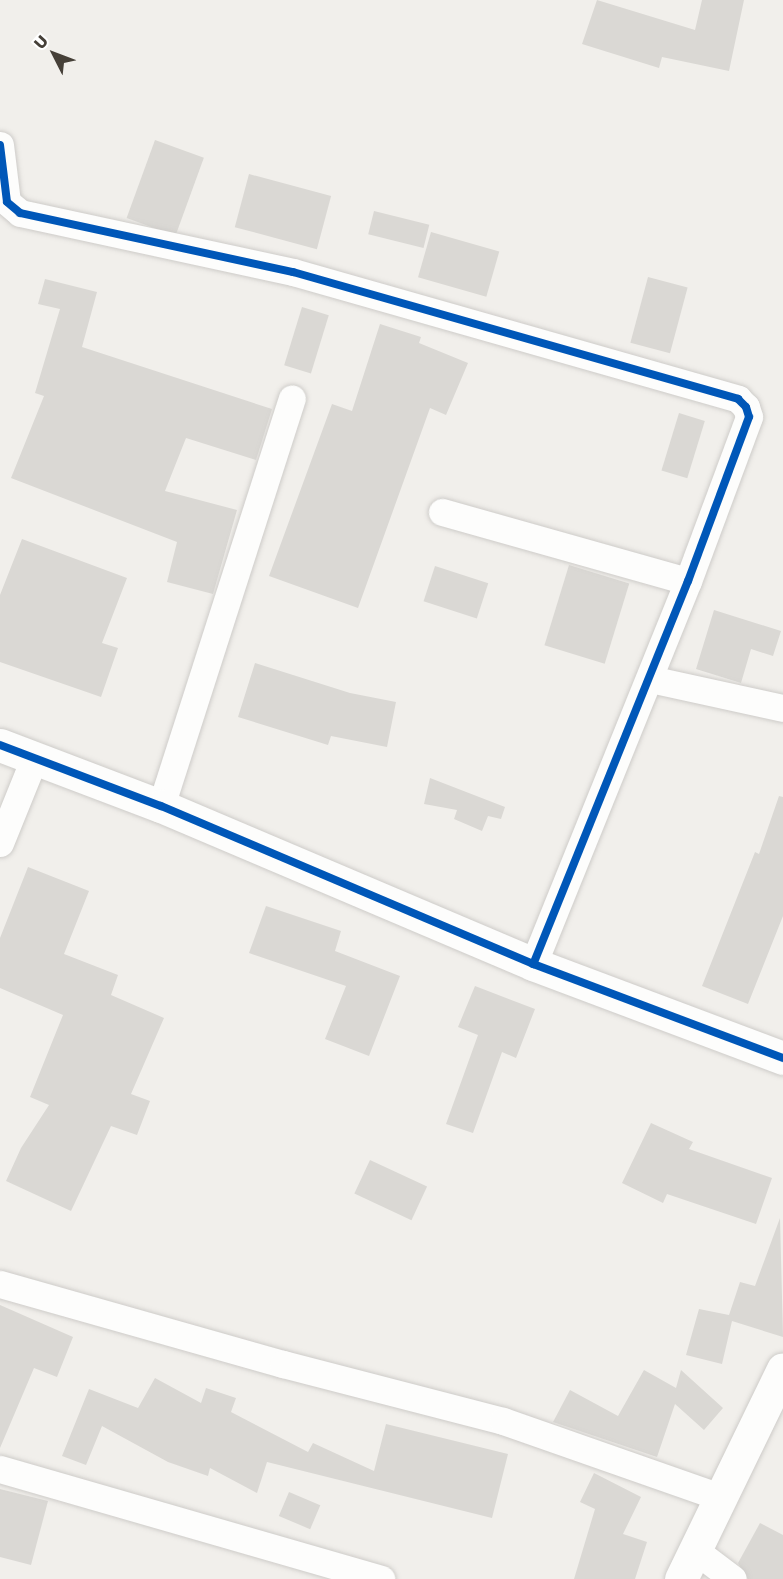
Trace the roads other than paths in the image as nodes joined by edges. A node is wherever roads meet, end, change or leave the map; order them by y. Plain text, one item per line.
1 (0, 145) edge
2 (292, 399) dead end
3 (442, 512) dead end
4 (688, 581) junction
5 (650, 679) junction
6 (783, 708) edge
7 (0, 745) edge
8 (34, 759) junction
9 (161, 806) junction
10 (0, 843) edge
11 (533, 964) junction
12 (783, 1058) edge
13 (0, 1284) edge
14 (779, 1388) edge
15 (0, 1469) edge
16 (720, 1497) junction
17 (696, 1551) junction
18 (381, 1579) edge
19 (681, 1579) edge
20 (733, 1579) edge

1 - 4 street
2 - 9 street
3 - 4 street
4 - 5 street
5 - 6 street
5 - 11 street
7 - 8 street
8 - 9 street
8 - 10 street
9 - 11 street
11 - 12 street
13 - 16 street
14 - 16 street
15 - 18 street
16 - 17 street
17 - 19 street
17 - 20 street

